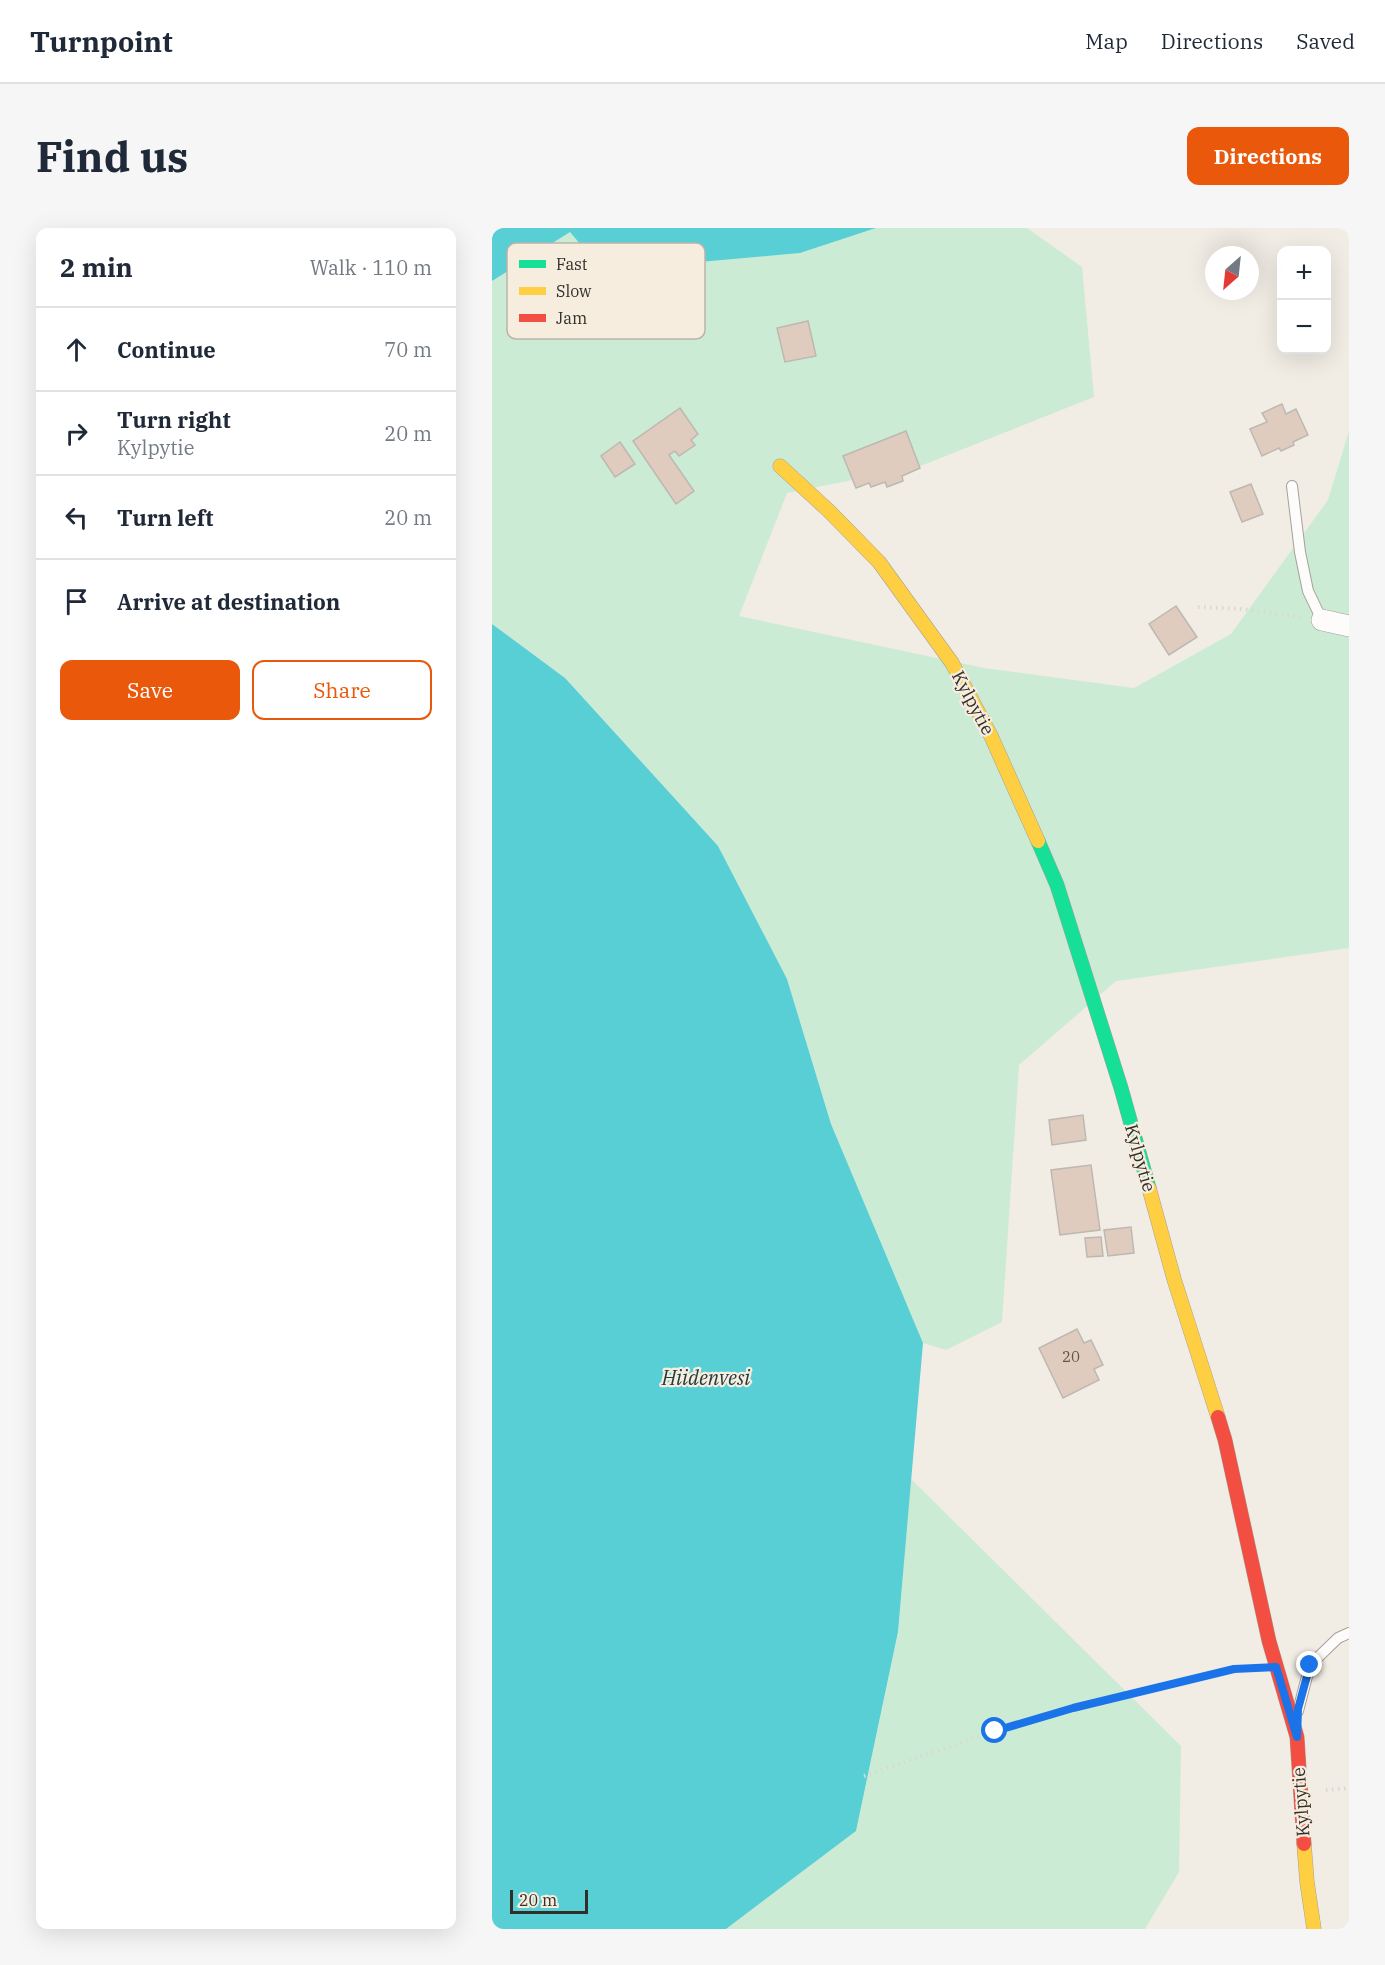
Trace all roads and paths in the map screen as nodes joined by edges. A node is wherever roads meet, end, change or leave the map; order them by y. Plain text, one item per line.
1 (780, 466) dead end
2 (1293, 486) dead end
3 (1198, 607) dead end
4 (1322, 620) junction
5 (1349, 626) edge
6 (1349, 1633) edge
7 (1276, 1667) junction
8 (1297, 1737) junction
9 (864, 1776) dead end
10 (1314, 1929) edge

1 - 7 street, Kylpytie
2 - 4 lane
3 - 4 path
4 - 5 street
6 - 8 lane
7 - 8 street, Kylpytie
7 - 9 path
8 - 10 street, Kylpytie

